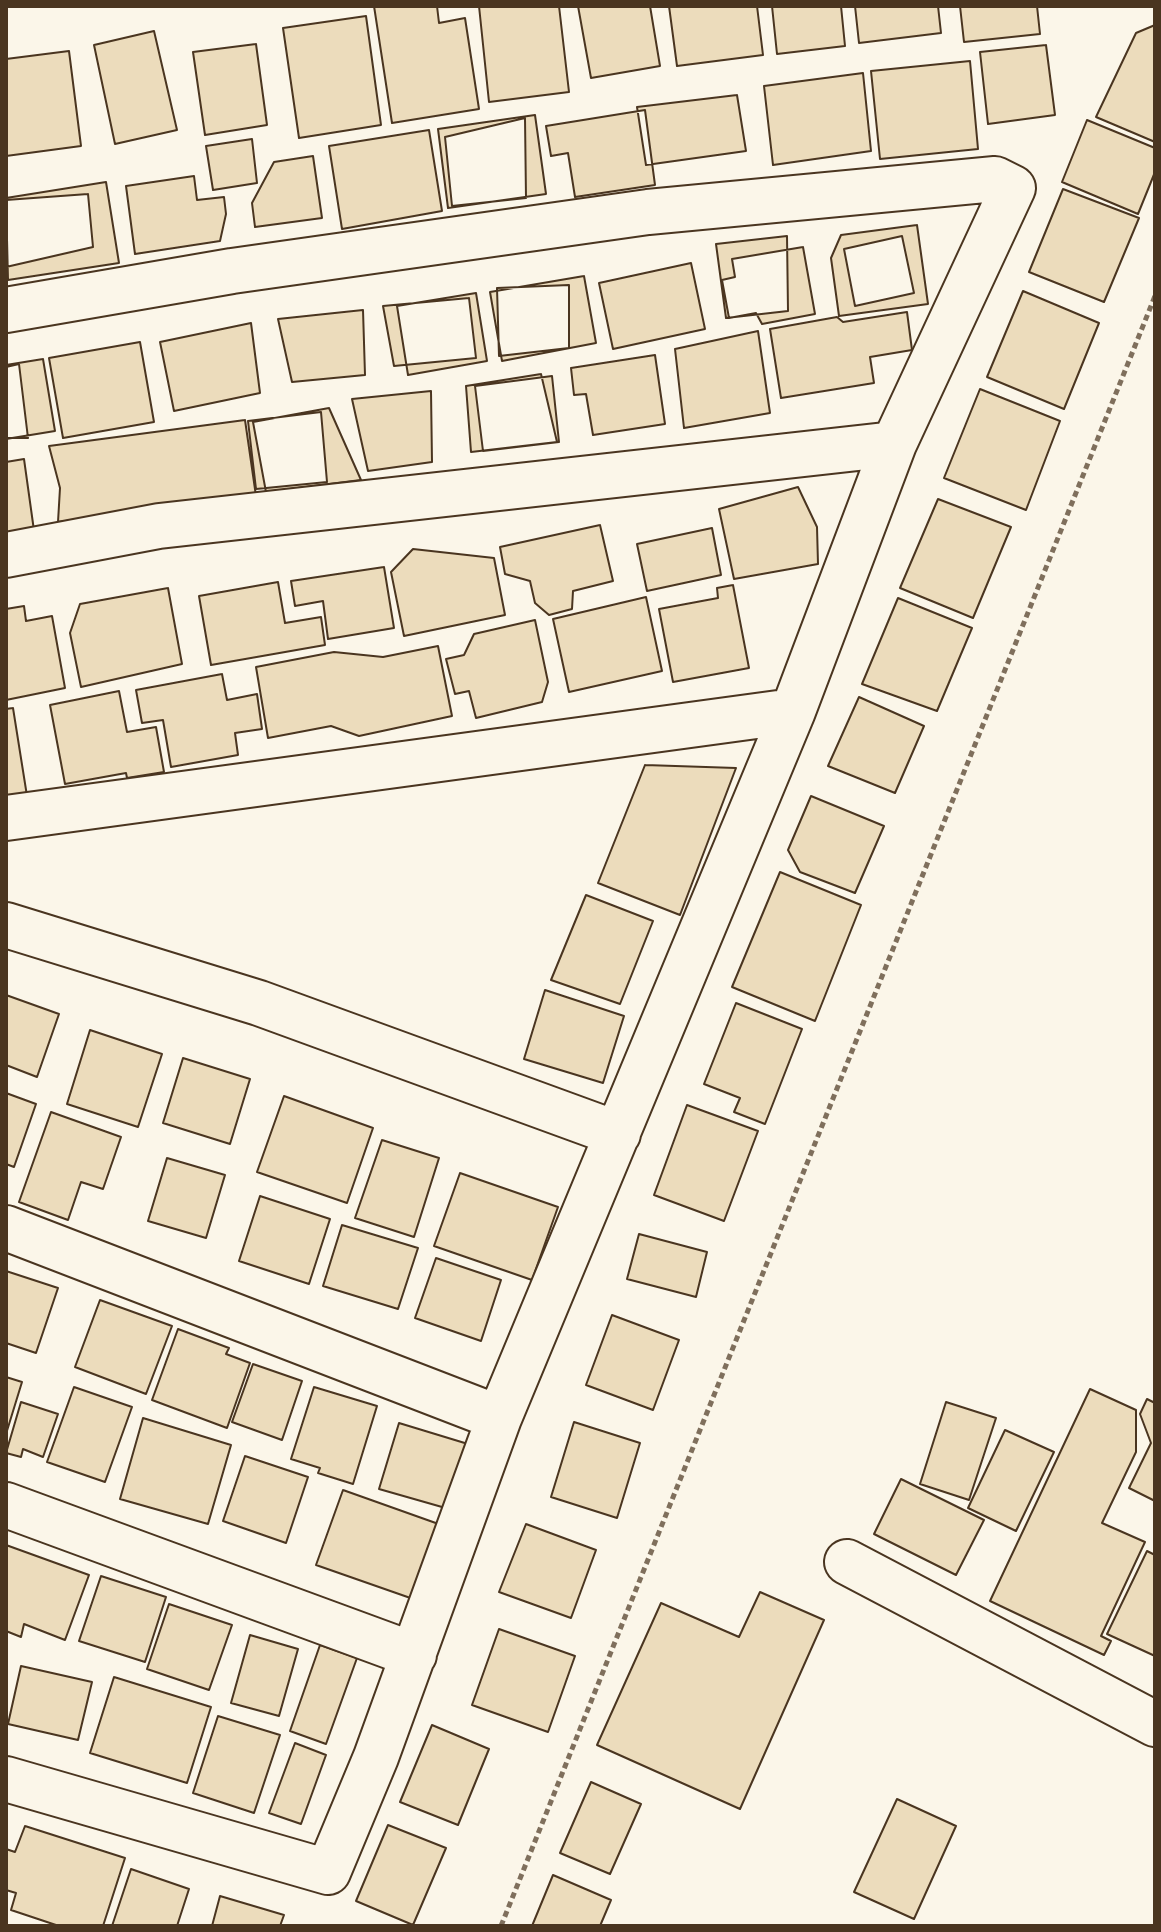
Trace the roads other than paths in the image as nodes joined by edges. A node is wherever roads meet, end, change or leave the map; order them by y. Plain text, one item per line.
1 (6, 310) edge
2 (894, 444) junction
3 (6, 555) edge
4 (793, 711) junction
5 (6, 818) edge
6 (6, 925) edge
7 (618, 1134) junction
8 (6, 1228) edge
9 (499, 1418) junction
10 (6, 1505) edge
11 (847, 1562) dead end
12 (414, 1655) junction
13 (1155, 1724) edge
14 (6, 1779) edge

1 - 2 street
2 - 3 street
2 - 4 street
4 - 5 street
4 - 7 street
6 - 7 street
7 - 9 street
8 - 9 street
9 - 12 street
10 - 12 street
11 - 13 street
12 - 14 street

